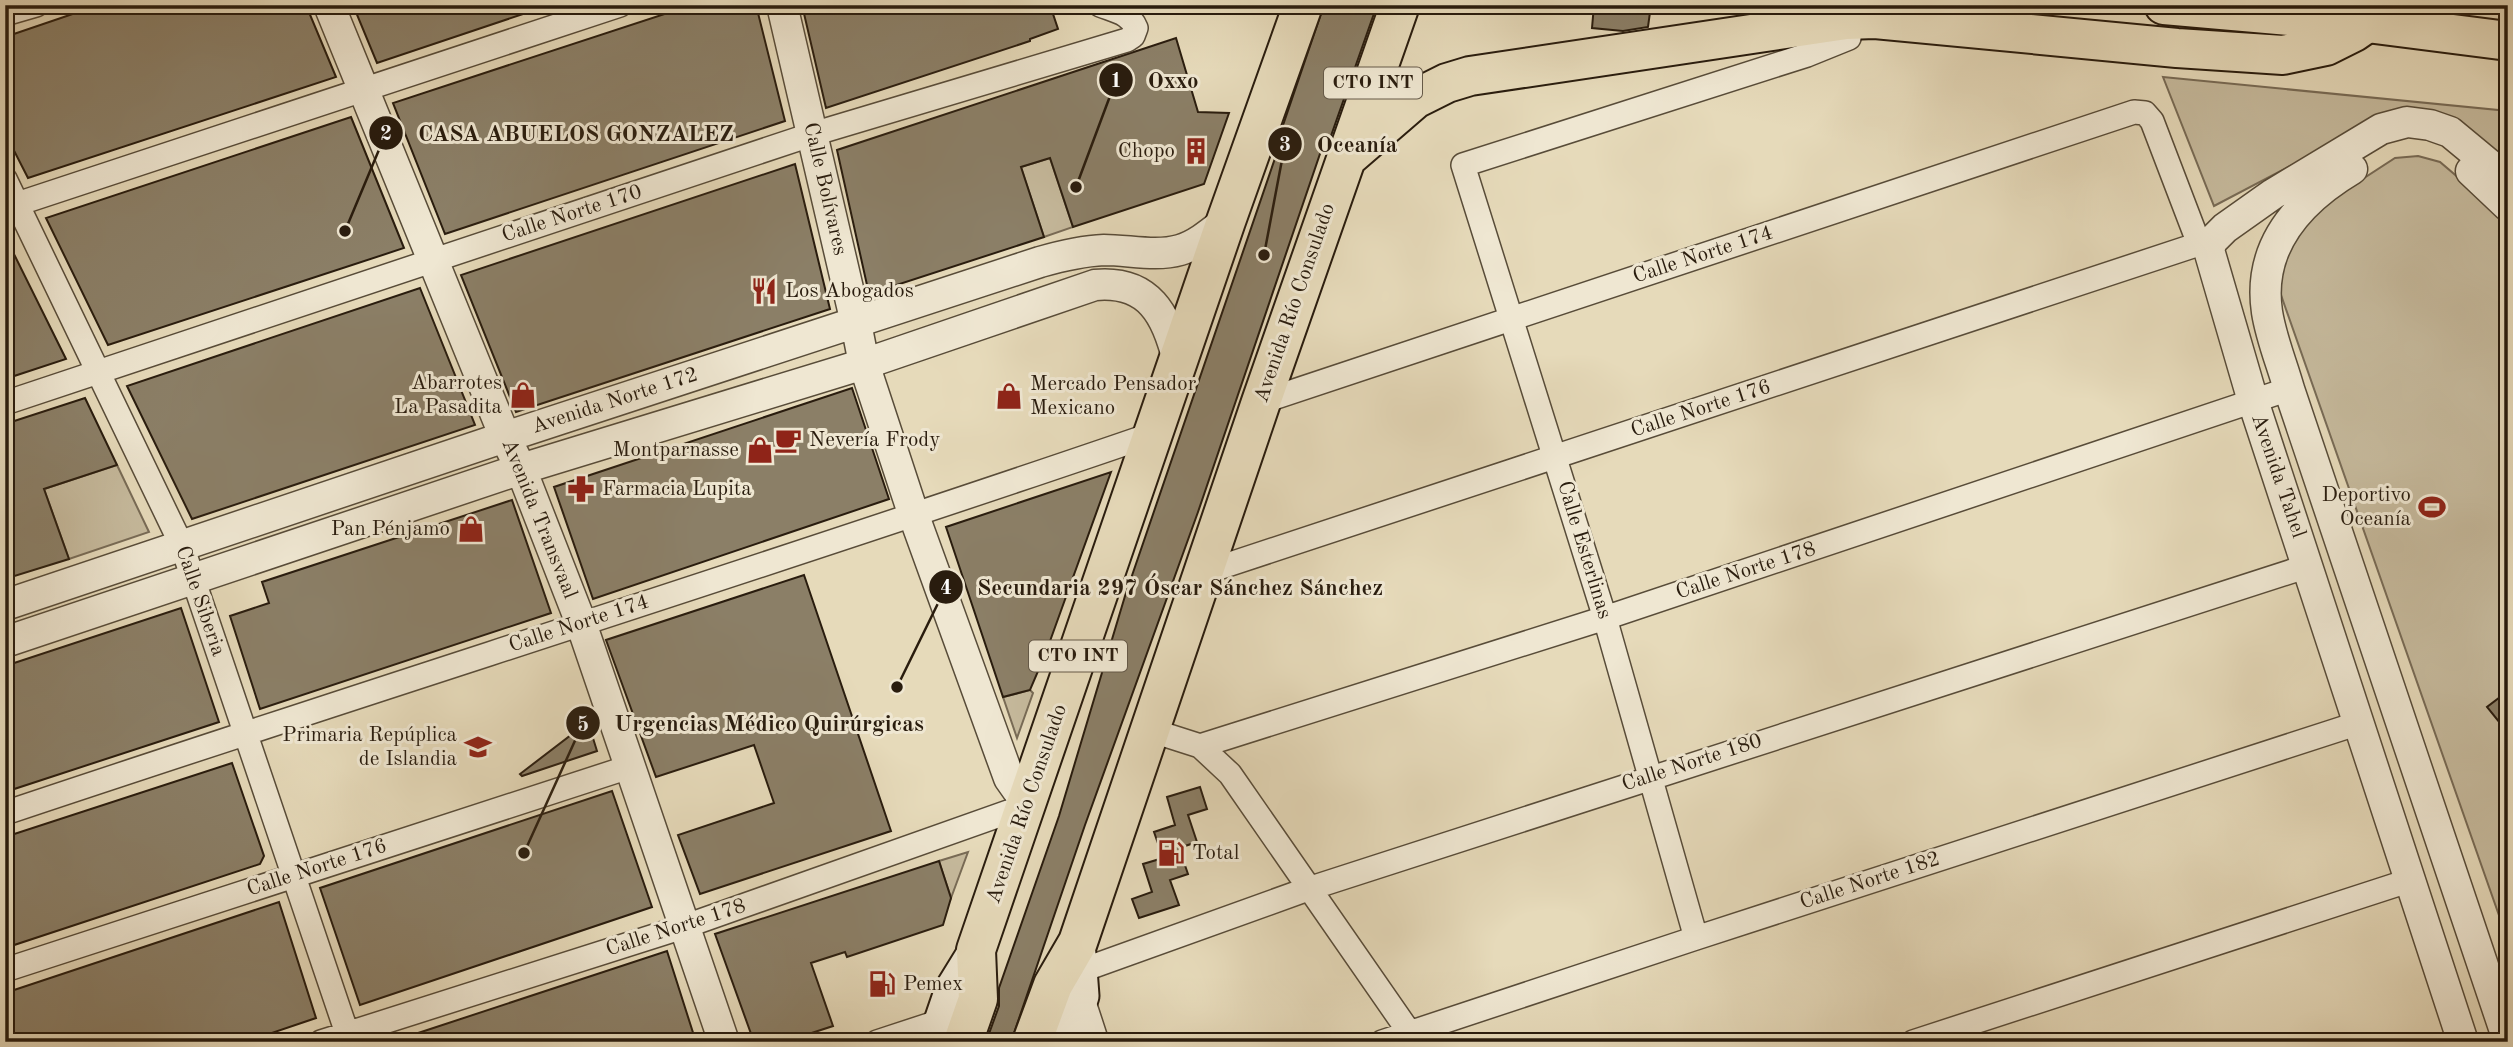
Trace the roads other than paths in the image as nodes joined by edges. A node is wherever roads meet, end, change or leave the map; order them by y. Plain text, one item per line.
1 (36, 5) edge
2 (329, 5) edge
3 (620, 5) edge
4 (782, 5) edge
5 (1100, 5) edge
6 (1303, 5) edge
7 (1400, 5) edge
8 (2164, 5) edge
9 (5, 15) edge
10 (2367, 23) junction
11 (1849, 38) dead end
12 (2508, 41) edge
13 (362, 89) junction
14 (2146, 113) joint
15 (813, 134) junction
16 (1345, 160) junction
17 (5, 179) edge
18 (2508, 180) edge
19 (11, 206) edge
20 (2508, 206) edge
21 (1226, 221) junction
22 (2204, 247) junction
23 (432, 260) junction
24 (1510, 318) junction
25 (856, 323) junction
26 (1178, 361) junction
27 (864, 364) junction
28 (96, 372) junction
29 (2289, 389) junction
30 (2252, 401) junction
31 (1261, 402) junction
32 (5, 403) edge
33 (1153, 433) junction
34 (505, 437) junction
35 (1555, 457) junction
36 (521, 469) junction
37 (914, 516) junction
38 (182, 546) junction
39 (2308, 566) junction
40 (1203, 573) junction
41 (194, 580) junction
42 (5, 605) edge
43 (1605, 618) junction
44 (582, 623) junction
45 (5, 642) edge
46 (2359, 723) junction
47 (1150, 730) junction
48 (244, 733) junction
49 (1200, 746) junction
50 (629, 767) junction
51 (1649, 777) junction
52 (1028, 805) junction
53 (5, 813) edge
54 (293, 876) junction
55 (2411, 880) junction
56 (1308, 889) junction
57 (686, 926) junction
58 (1696, 938) junction
59 (5, 970) edge
60 (1080, 970) junction
61 (946, 1035) edge
62 (348, 1037) edge
63 (1413, 1037) edge
64 (2456, 1040) edge
65 (2508, 1040) edge
66 (321, 1042) edge
67 (724, 1042) edge
68 (877, 1042) edge
69 (1032, 1042) edge
70 (1066, 1042) edge
71 (1097, 1042) edge
72 (1382, 1042) edge
73 (1913, 1042) edge

1 - 9 street
2 - 13 street, Avenida Transvaal
3 - 13 street
4 - 15 street, Calle Bolívares
5 - 15 street, Calle Norte 170
6 - 21 highway, Avenida Río Consulado / CTO INT
7 - 16 highway, Avenida Río Consulado / CTO INT
8 - 10 highway
10 - 12 highway
10 - 16 highway
11 - 24 street, Calle Esterlinas
13 - 19 street
13 - 23 street, Avenida Transvaal
14 - 22 street, Avenida Tahel
14 - 24 street, Calle Norte 174
15 - 23 street, Calle Norte 170
15 - 25 street, Calle Bolívares
16 - 31 highway, Avenida Río Consulado / CTO INT
17 - 19 street, Calle Siberia
18 - 22 street
19 - 28 street, Calle Siberia
20 - 29 street, Avenida Tahel
21 - 25 street, Avenida Norte 172
21 - 26 highway, Avenida Río Consulado / CTO INT
22 - 30 street, Avenida Tahel
22 - 35 street, Calle Norte 176
23 - 28 street, Calle Norte 170
23 - 34 street, Avenida Transvaal
24 - 31 street, Calle Norte 174
24 - 35 street, Calle Esterlinas
25 - 27 street, Calle Bolívares
25 - 34 street, Avenida Norte 172
26 - 27 street, Avenida Norte 172
26 - 33 highway, Avenida Río Consulado / CTO INT
27 - 36 street, Avenida Norte 172
27 - 37 street, Calle Bolívares
28 - 32 street, Calle Norte 170
28 - 38 street, Calle Siberia
29 - 30 street, Calle Norte 178
29 - 65 street, Avenida Tahel
30 - 39 street, Avenida Tahel
30 - 43 street, Calle Norte 178
31 - 40 highway, Avenida Río Consulado / CTO INT
33 - 37 street, Calle Norte 174
33 - 52 highway, Avenida Río Consulado / CTO INT
34 - 36 street, Avenida Transvaal
34 - 38 street, Avenida Norte 172
35 - 40 street, Calle Norte 176
35 - 43 street, Calle Esterlinas
36 - 41 street, Avenida Norte 172
36 - 44 street, Avenida Transvaal
37 - 44 street, Calle Norte 174
37 - 52 street, Calle Bolívares
38 - 41 street, Calle Siberia
38 - 42 street, Avenida Norte 172
39 - 46 street, Avenida Tahel
39 - 51 street, Calle Norte 180
40 - 47 highway, Avenida Río Consulado / CTO INT
41 - 45 street, Avenida Norte 172
41 - 48 street, Calle Siberia
43 - 49 street, Calle Norte 178
43 - 51 street, Calle Esterlinas
44 - 48 street, Calle Norte 174
44 - 50 street, Avenida Transvaal
46 - 55 street, Avenida Tahel
46 - 58 street, Calle Norte 182
47 - 49 street
47 - 60 highway, Avenida Río Consulado / CTO INT
48 - 53 street, Calle Norte 174
48 - 54 street, Calle Siberia
49 - 56 street
50 - 54 street, Calle Norte 176
50 - 57 street, Avenida Transvaal
51 - 56 street, Calle Norte 180
51 - 58 street, Calle Esterlinas
52 - 57 street, Calle Norte 178
52 - 61 highway, Avenida Río Consulado / CTO INT
54 - 59 street, Calle Norte 176
54 - 62 street, Calle Siberia
55 - 64 street, Avenida Tahel
55 - 73 street
56 - 60 street, Calle Norte 180
56 - 63 street
57 - 62 street, Calle Norte 178
57 - 67 street, Avenida Transvaal
58 - 63 street, Calle Norte 182
60 - 69 highway, CTO INT
60 - 70 main road, Avenida Río Consulado / CTO INT
60 - 71 street
61 - 68 street
62 - 66 street, Calle Norte 178
63 - 72 street, Calle Norte 182

